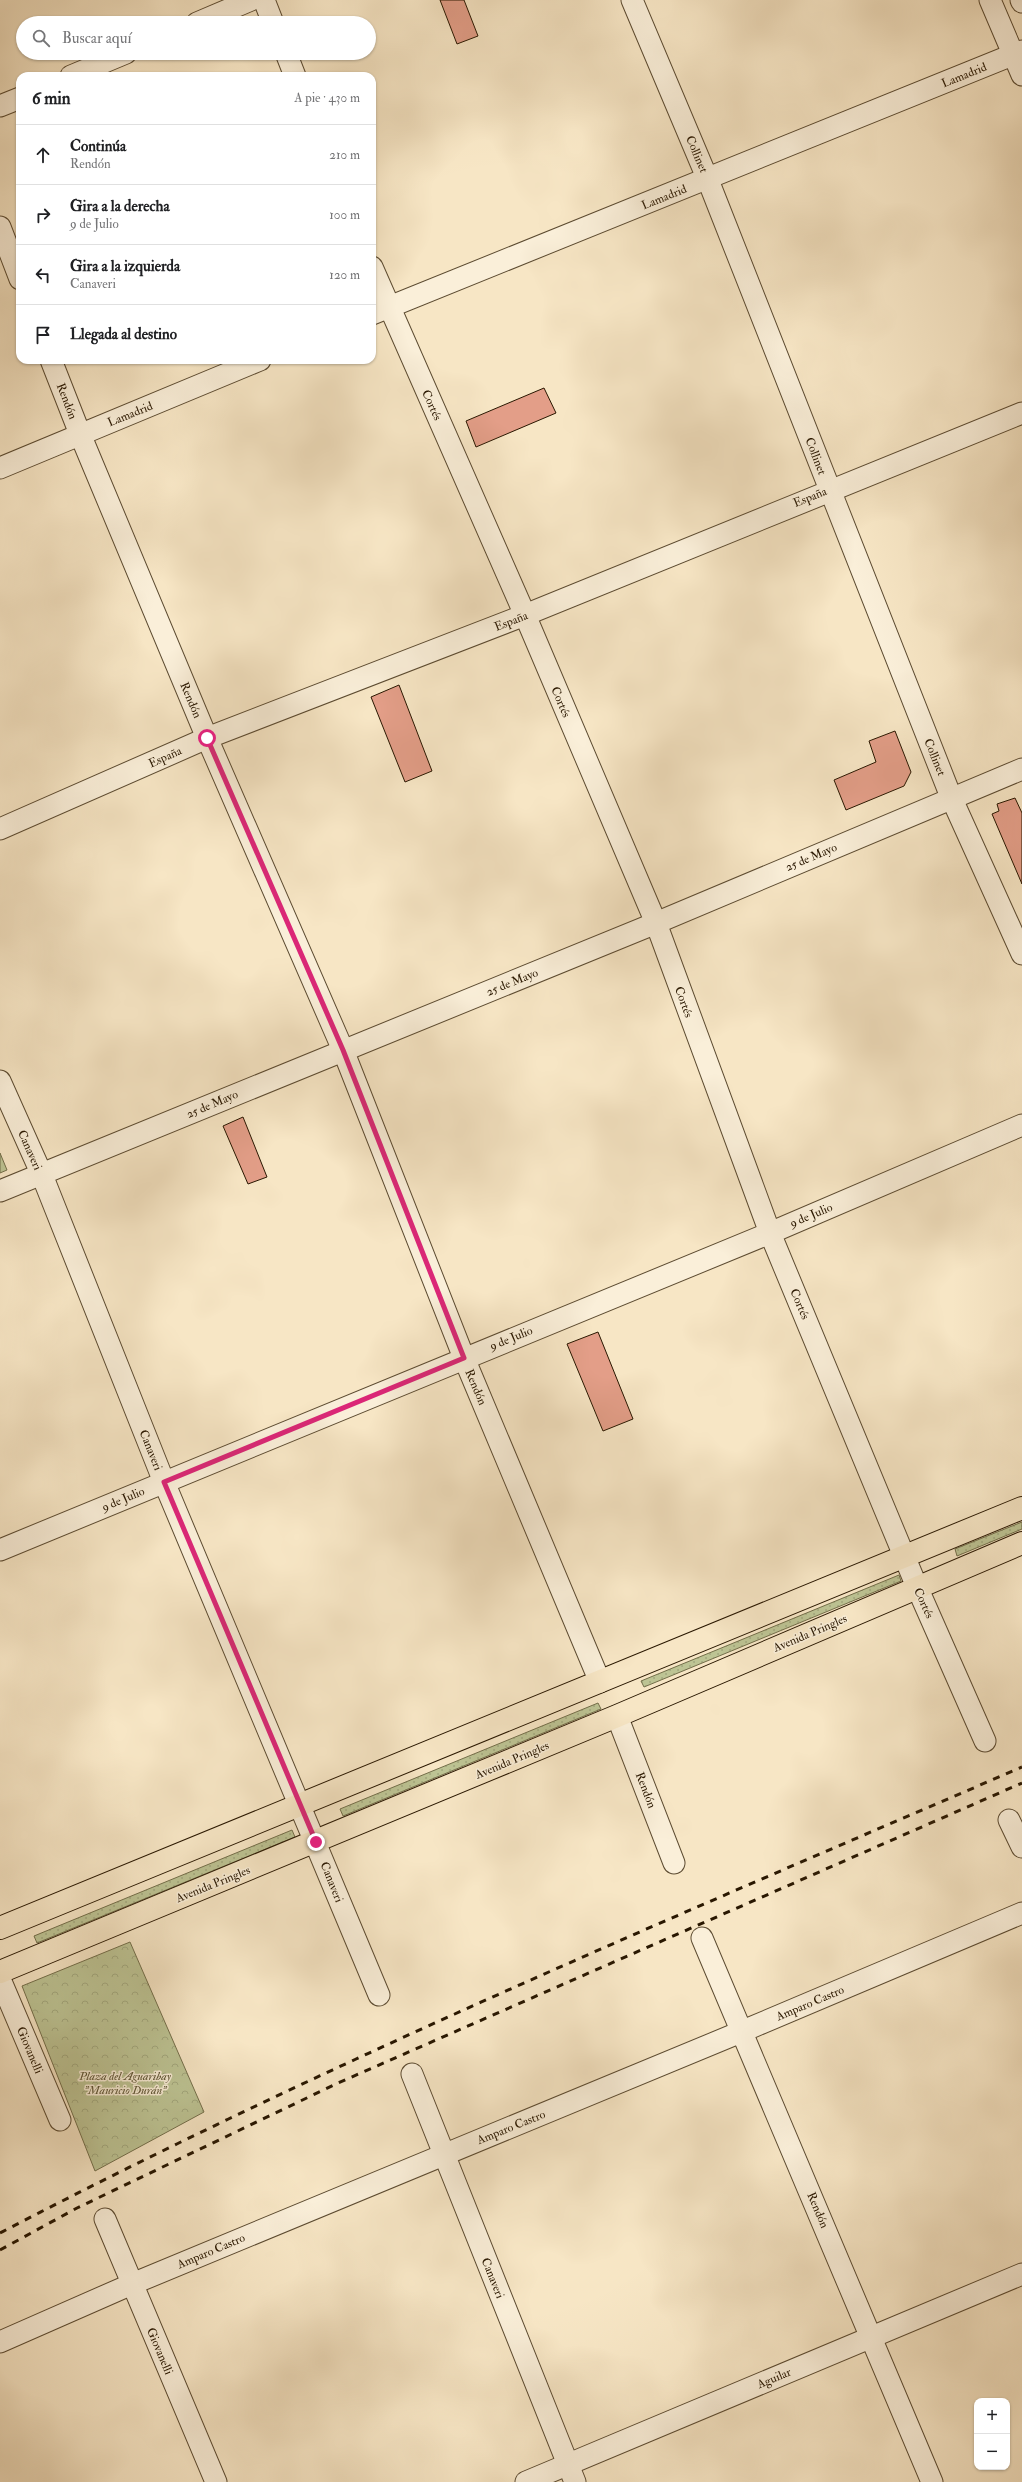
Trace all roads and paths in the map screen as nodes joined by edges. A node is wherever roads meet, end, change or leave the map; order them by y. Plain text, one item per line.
1 (251, 0) edge
2 (264, 0) edge
3 (632, 0) edge
4 (990, 0) edge
5 (213, 16) edge
6 (270, 16) edge
7 (1018, 53) edge
8 (109, 60) edge
9 (289, 60) edge
10 (81, 72) edge
11 (293, 72) edge
12 (1022, 75) edge
13 (16, 100) edge
14 (0, 106) edge
15 (708, 180) junction
16 (0, 227) edge
17 (16, 269) edge
18 (376, 289) edge
19 (380, 311) edge
20 (53, 364) edge
21 (250, 364) edge
22 (1022, 413) edge
23 (80, 434) junction
24 (0, 468) edge
25 (829, 490) junction
26 (525, 615) junction
27 (207, 738) junction
28 (1022, 769) edge
29 (951, 798) junction
30 (0, 829) edge
31 (656, 923) junction
32 (1022, 954) edge
33 (343, 1050) junction
34 (0, 1081) edge
35 (1022, 1126) edge
36 (42, 1175) junction
37 (0, 1191) edge
38 (770, 1233) junction
39 (464, 1358) junction
40 (164, 1482) junction
41 (1022, 1508) edge
42 (1022, 1543) edge
43 (0, 1550) edge
44 (904, 1557) junction
45 (917, 1587) junction
46 (600, 1682) junction
47 (617, 1716) junction
48 (985, 1741) dead end
49 (300, 1806) junction
50 (1009, 1820) dead end
51 (316, 1842) junction
52 (1022, 1847) edge
53 (674, 1863) dead end
54 (1022, 1913) edge
55 (0, 1928) edge
56 (702, 1938) dead end
57 (0, 1972) edge
58 (0, 1979) edge
59 (379, 1995) dead end
60 (743, 2031) junction
61 (412, 2074) dead end
62 (60, 2120) dead end
63 (443, 2155) junction
64 (105, 2219) dead end
65 (1022, 2274) edge
66 (132, 2284) junction
67 (871, 2337) junction
68 (0, 2342) edge
69 (571, 2474) edge
70 (216, 2482) edge
71 (526, 2482) edge
72 (932, 2482) edge

1 - 5 street
2 - 6 street
3 - 15 street, Collinet
4 - 7 street
7 - 12 street
7 - 15 street, Lamadrid
8 - 10 street
9 - 11 street
13 - 14 street
15 - 19 street, Lamadrid
15 - 25 street, Collinet
16 - 17 street
18 - 19 street, Cortés
19 - 26 street, Cortés
20 - 23 street, Rendón
21 - 23 street, Lamadrid
22 - 25 street, España
23 - 24 street, Lamadrid
23 - 27 street, Rendón
25 - 26 street, España
25 - 29 street, Collinet
26 - 27 street, España
26 - 31 street, Cortés
27 - 30 street, España
27 - 33 street, Rendón
28 - 29 street, 25 de Mayo
29 - 31 street, 25 de Mayo
29 - 32 street, Collinet
31 - 33 street, 25 de Mayo
31 - 38 street, Cortés
33 - 36 street, 25 de Mayo
33 - 39 street, Rendón
34 - 36 street, Canaveri
35 - 38 street, 9 de Julio
36 - 37 street, 25 de Mayo
36 - 40 street, Canaveri
38 - 39 street, 9 de Julio
38 - 44 street, Cortés
39 - 40 street, 9 de Julio
39 - 46 street, Rendón
40 - 43 street, 9 de Julio
40 - 49 street, Canaveri
41 - 44 main road
42 - 45 main road, Avenida Pringles
44 - 45 street, Cortés
44 - 46 main road
45 - 47 main road, Avenida Pringles
45 - 48 street, Cortés
46 - 49 main road
47 - 51 main road, Avenida Pringles
47 - 53 street, Rendón
49 - 51 street, Canaveri
49 - 55 main road
50 - 52 street
51 - 57 main road, Avenida Pringles
51 - 59 street, Canaveri
54 - 60 street, Amparo Castro
56 - 60 street, Rendón
58 - 62 street, Giovanelli
60 - 63 street, Amparo Castro
60 - 67 street, Rendón
61 - 63 street, Canaveri
63 - 66 street, Amparo Castro
63 - 69 street, Canaveri
64 - 66 street, Giovanelli
65 - 67 street, Aguilar
66 - 68 street, Amparo Castro
66 - 70 street, Giovanelli
67 - 69 street, Aguilar
67 - 72 street, Rendón
69 - 71 street, Aguilar

